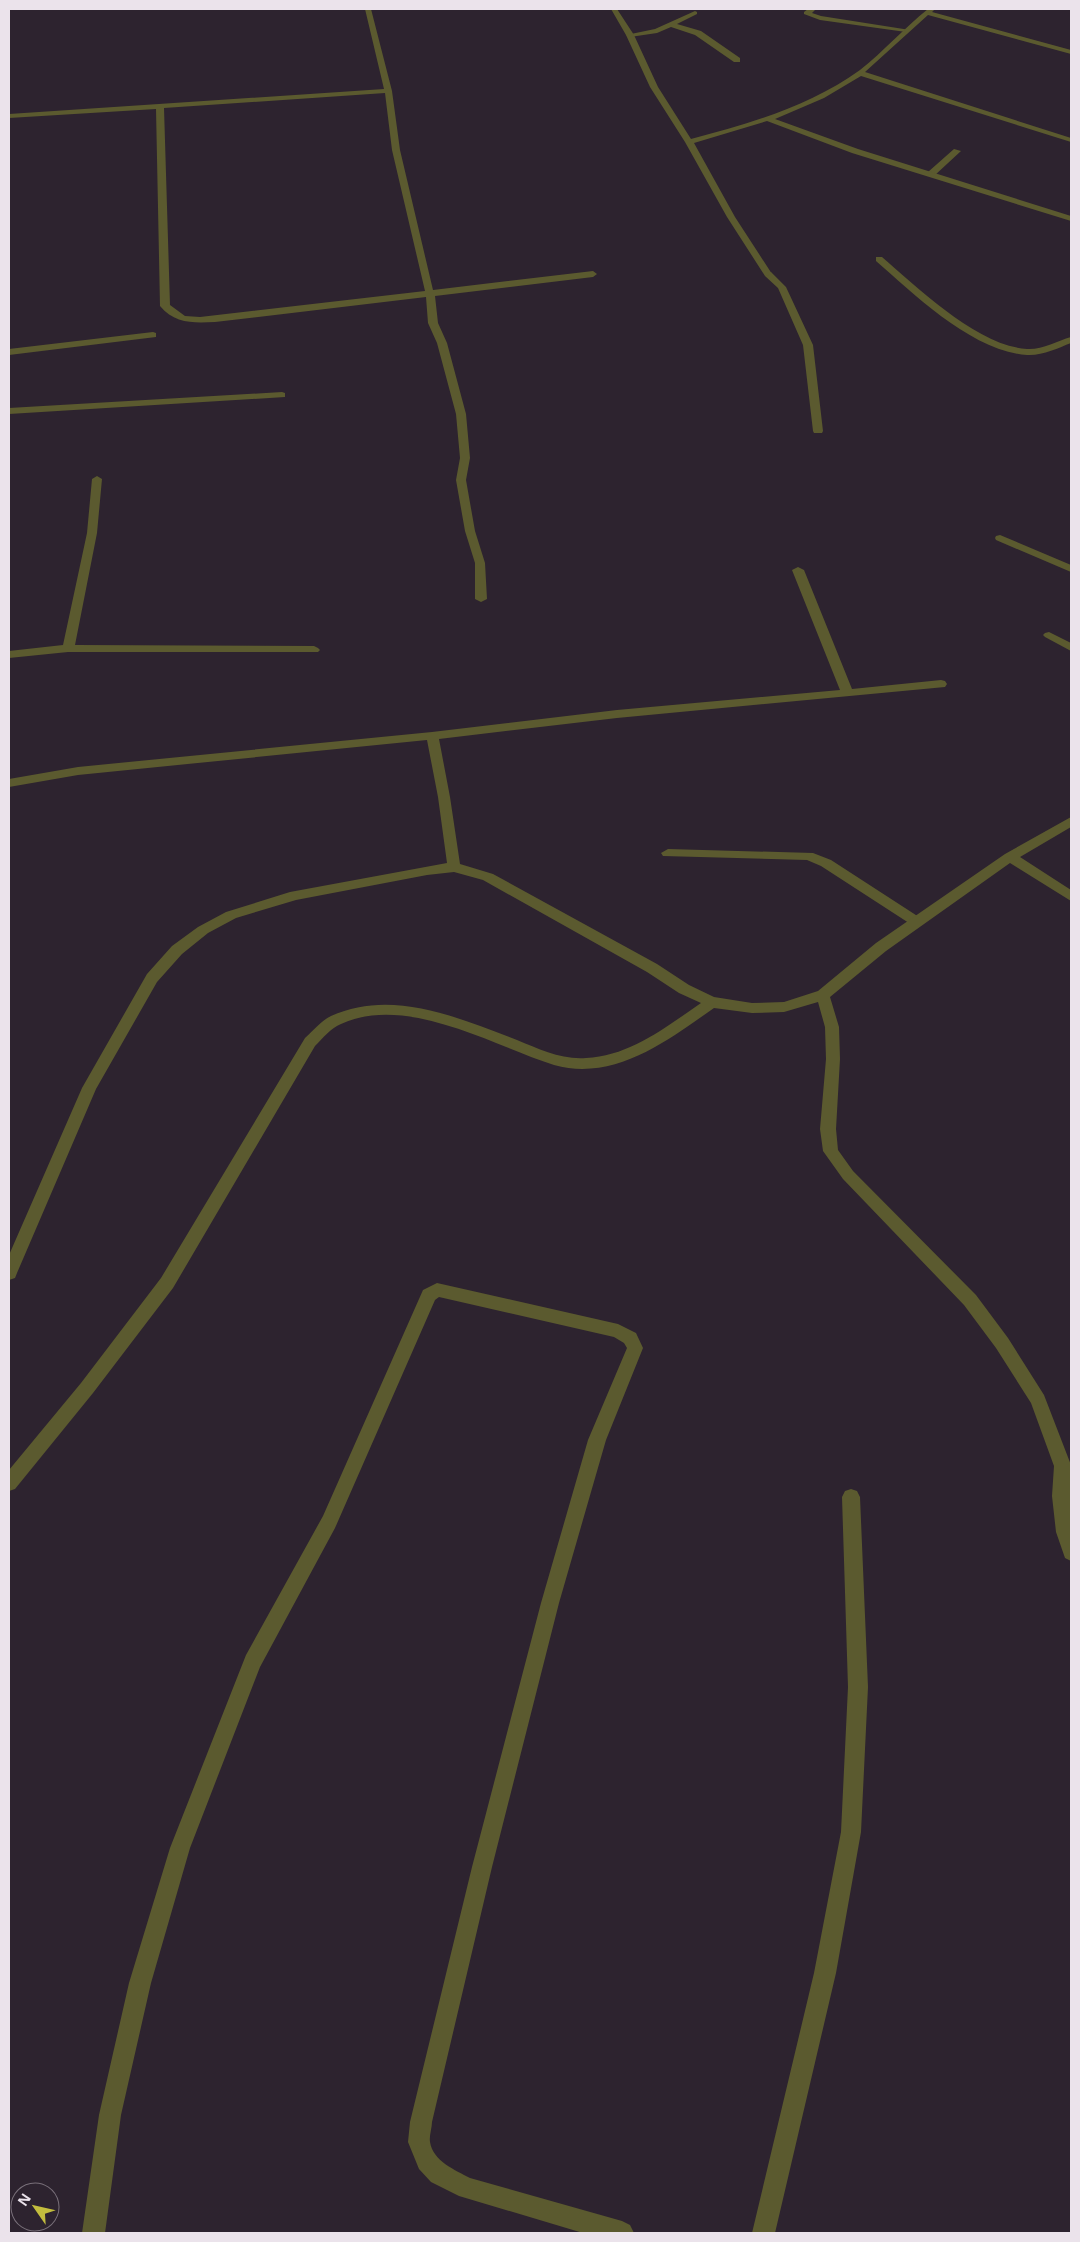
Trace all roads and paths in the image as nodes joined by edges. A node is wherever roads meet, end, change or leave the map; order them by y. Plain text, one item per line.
1 (368, 9) edge
2 (614, 9) edge
3 (813, 9) edge
4 (929, 11) edge
5 (695, 13) dead end
6 (671, 25) junction
7 (906, 30) junction
8 (630, 35) junction
9 (1071, 52) edge
10 (737, 60) dead end
11 (860, 73) junction
12 (388, 91) junction
13 (160, 107) junction
14 (9, 116) edge
15 (768, 119) junction
16 (1071, 140) edge
17 (689, 142) junction
18 (957, 151) dead end
19 (931, 174) junction
20 (1070, 216) edge
21 (879, 259) dead end
22 (593, 274) dead end
23 (430, 295) junction
24 (153, 335) dead end
25 (1071, 340) edge
26 (9, 352) edge
27 (282, 395) dead end
28 (9, 411) edge
29 (818, 432) dead end
30 (97, 479) dead end
31 (1000, 538) dead end
32 (1071, 569) edge
33 (798, 570) dead end
34 (481, 599) dead end
35 (1049, 635) dead end
36 (68, 648) junction
37 (1071, 648) edge
38 (314, 650) dead end
39 (9, 655) edge
40 (941, 684) dead end
41 (847, 692) junction
42 (432, 736) junction
43 (9, 783) edge
44 (1071, 821) edge
45 (668, 852) dead end
46 (1010, 858) junction
47 (454, 867) junction
48 (1071, 896) edge
49 (917, 922) junction
50 (822, 995) junction
51 (712, 1002) junction
52 (16, 1238) edge
53 (9, 1273) edge
54 (1067, 1465) edge
55 (9, 1484) edge
56 (850, 1497) dead end
57 (1071, 1552) edge
58 (93, 2233) edge
59 (622, 2233) edge
60 (763, 2233) edge

1 - 12 street
2 - 8 street
3 - 7 street
4 - 7 street
4 - 9 street
5 - 6 street
6 - 8 street
6 - 10 street
7 - 11 street
8 - 17 street
11 - 15 street
11 - 16 street
12 - 13 street
12 - 23 street
13 - 14 street
13 - 23 street
15 - 17 street
15 - 19 street
17 - 29 street
18 - 19 street
19 - 20 street
21 - 25 street
22 - 23 street
23 - 34 street
24 - 26 street
27 - 28 street
30 - 36 street
31 - 32 street
33 - 41 street
35 - 37 street
36 - 38 street
36 - 39 street
40 - 41 street
41 - 42 street
42 - 43 street
42 - 47 street
44 - 46 street
45 - 49 street
46 - 48 street
46 - 49 street
47 - 51 street
47 - 52 street
49 - 50 street
50 - 51 street
50 - 54 street
51 - 55 street
52 - 53 street
54 - 57 street
56 - 60 street
58 - 59 street

